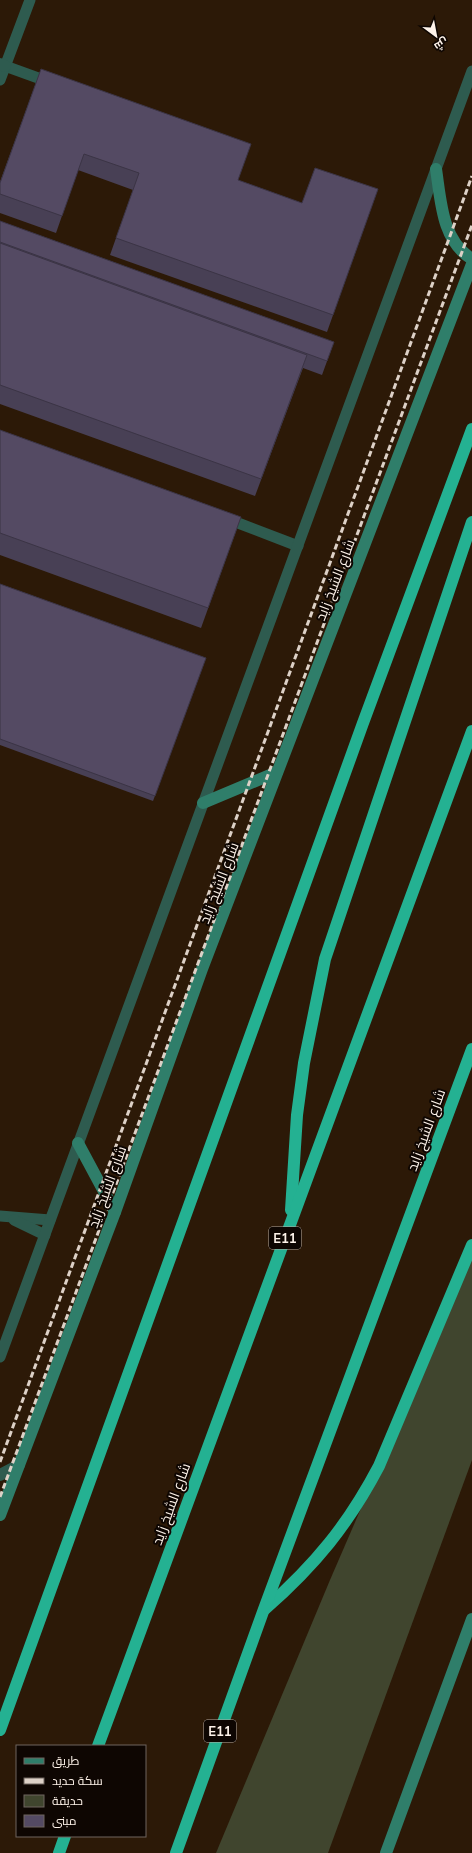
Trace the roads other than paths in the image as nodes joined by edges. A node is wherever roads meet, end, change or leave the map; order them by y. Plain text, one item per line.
1 (30, 0) edge
2 (3, 65) edge
3 (472, 71) edge
4 (0, 80) edge
5 (65, 87) edge
6 (436, 169) junction
7 (472, 260) edge
8 (472, 264) edge
9 (472, 428) edge
10 (211, 513) edge
11 (472, 522) edge
12 (298, 546) junction
13 (472, 731) edge
14 (277, 772) junction
15 (204, 803) junction
16 (472, 1049) edge
17 (78, 1144) junction
18 (115, 1212) junction
19 (5, 1217) edge
20 (50, 1220) junction
21 (291, 1221) junction
22 (45, 1235) junction
23 (472, 1245) edge
24 (0, 1357) edge
25 (19, 1465) junction
26 (0, 1475) edge
27 (0, 1515) edge
28 (264, 1610) junction
29 (472, 1619) edge
30 (0, 1730) edge
31 (98, 1745) edge
32 (65, 1837) edge
33 (59, 1853) edge
34 (176, 1853) edge
35 (386, 1853) edge

1 - 2 lane
2 - 4 lane
2 - 5 lane
3 - 6 lane
6 - 7 street
6 - 12 lane
8 - 14 street, شارع الشيخ زايد
9 - 30 highway
10 - 12 lane
11 - 21 highway
12 - 15 lane
13 - 21 highway, شارع الشيخ زايد / E11
14 - 15 street
14 - 18 street, شارع الشيخ زايد
15 - 17 lane
16 - 28 highway, شارع الشيخ زايد / E11
17 - 18 street
17 - 20 lane
18 - 25 street, شارع الشيخ زايد
19 - 20 lane
19 - 22 lane
20 - 22 lane
21 - 31 highway, شارع الشيخ زايد / E11
22 - 24 lane
23 - 28 highway
25 - 26 street
25 - 27 street, شارع الشيخ زايد
28 - 34 highway, شارع الشيخ زايد / E11
29 - 35 street
32 - 33 highway

